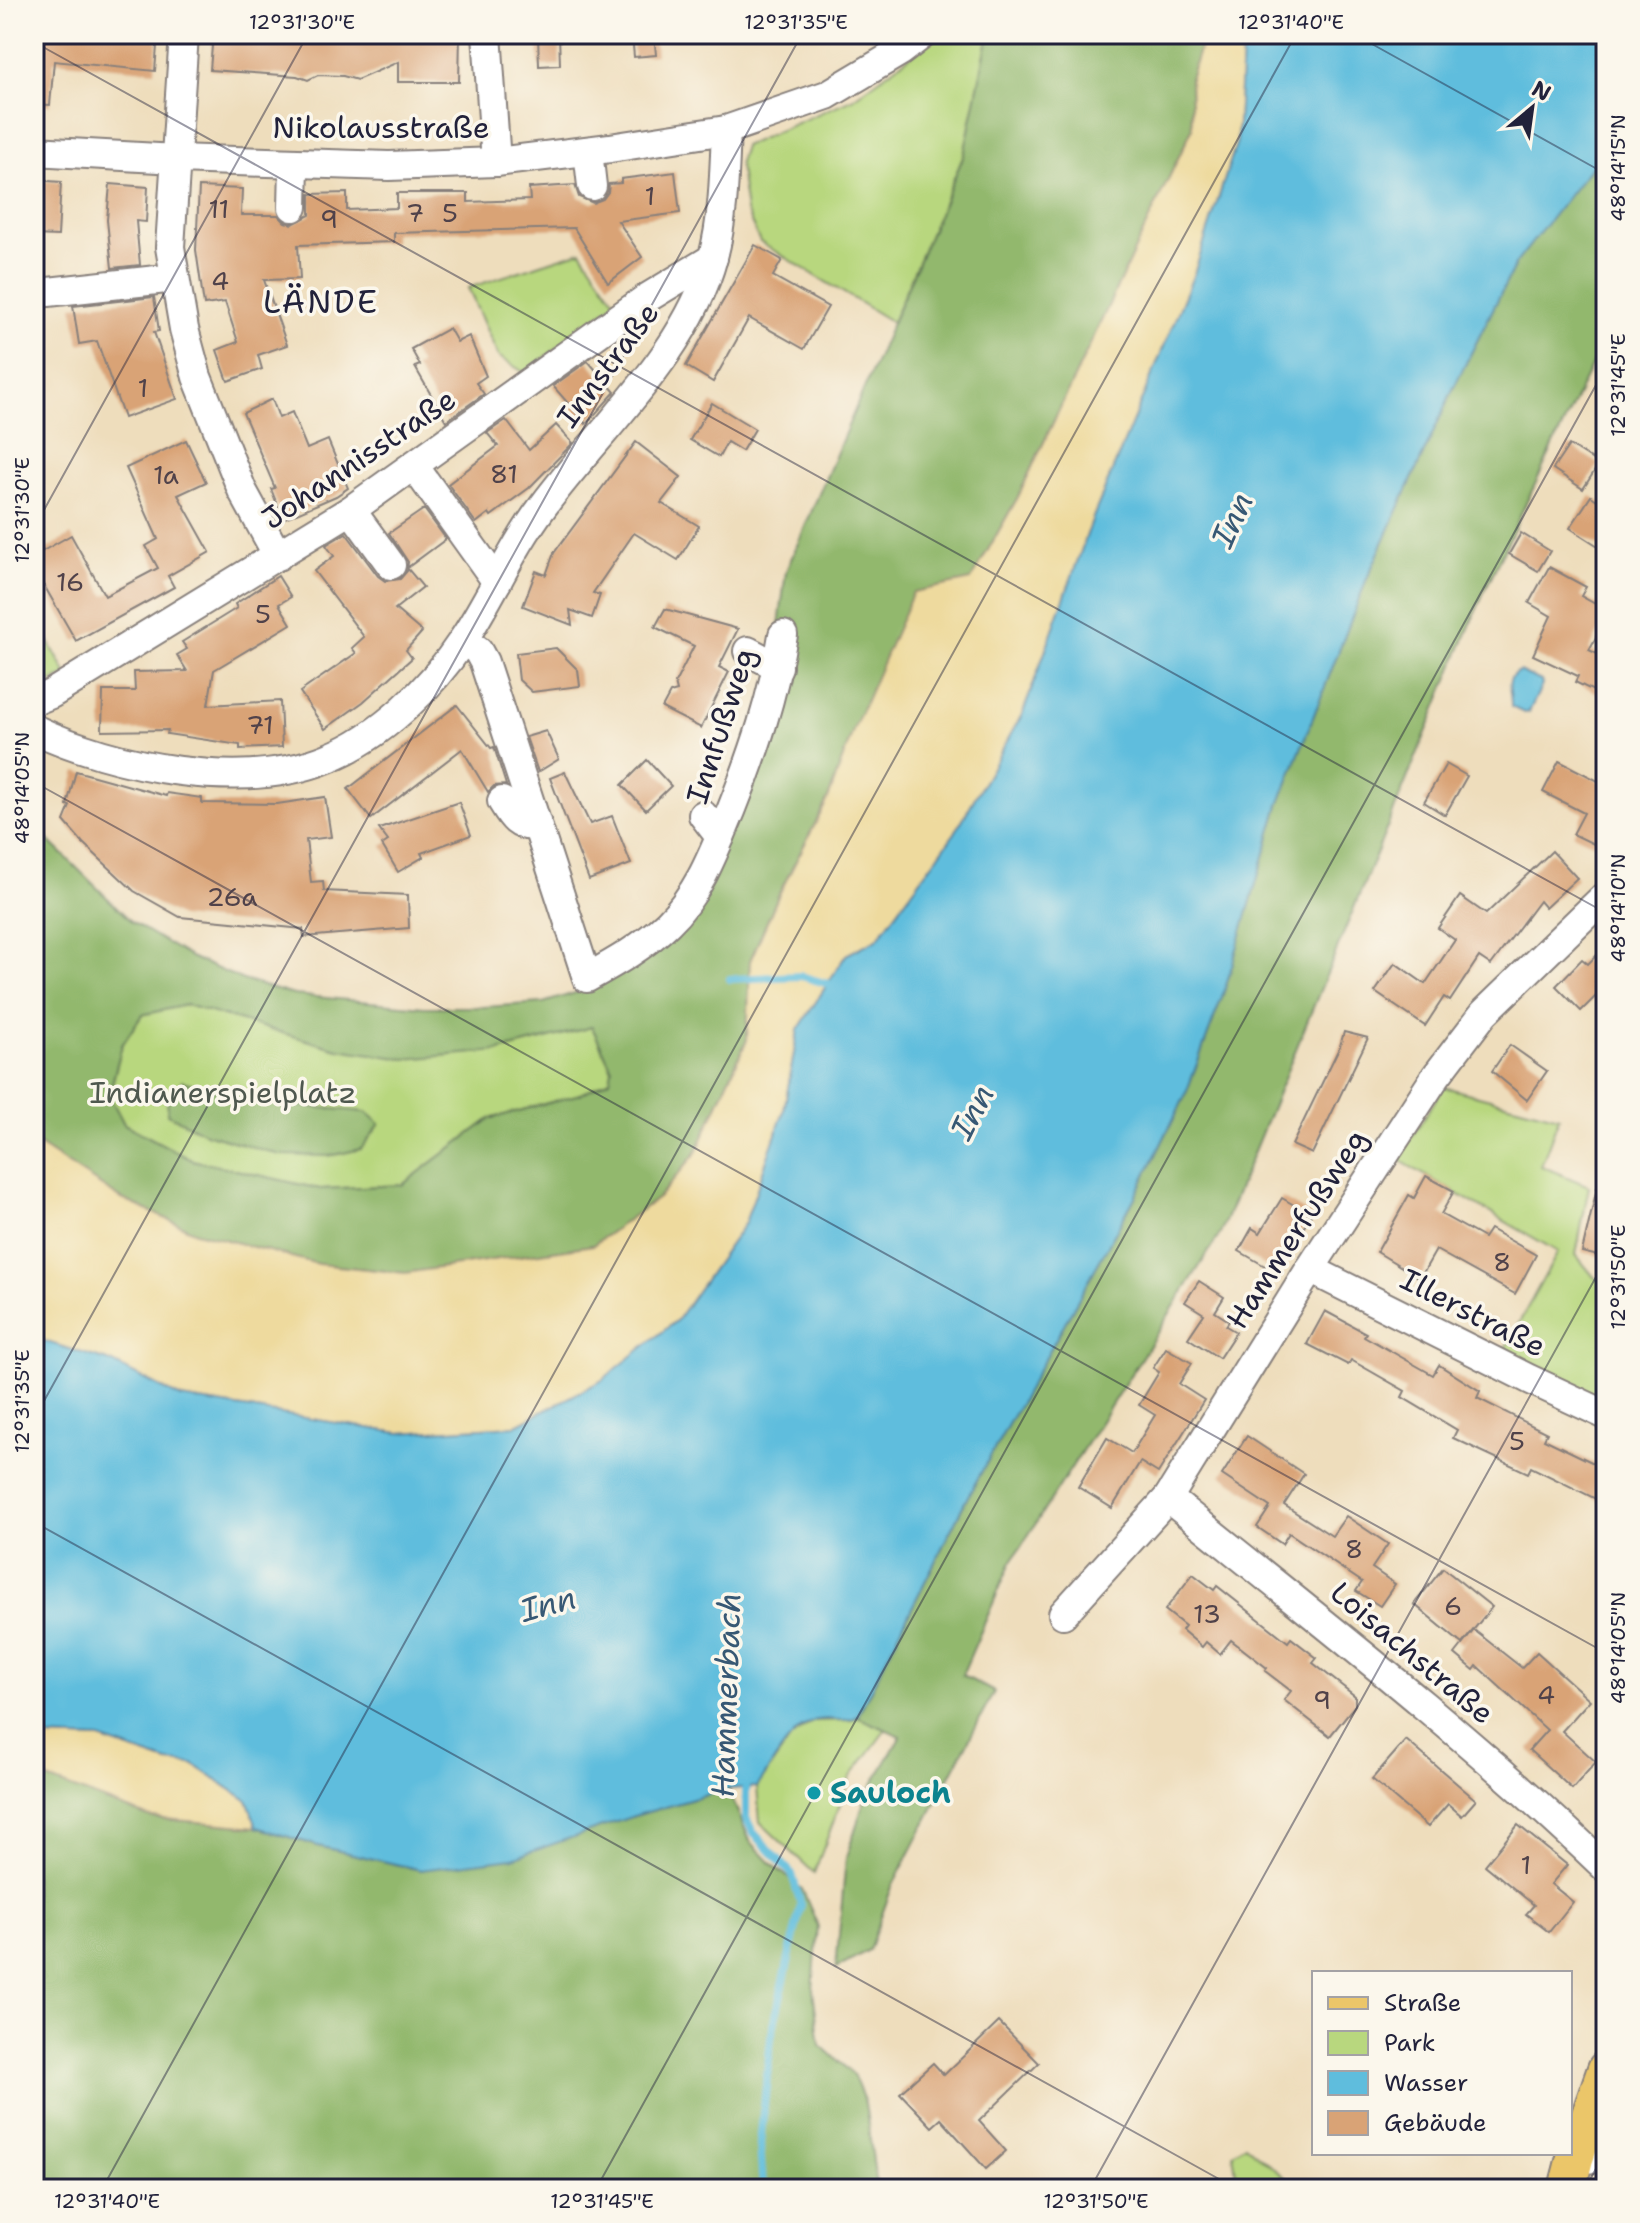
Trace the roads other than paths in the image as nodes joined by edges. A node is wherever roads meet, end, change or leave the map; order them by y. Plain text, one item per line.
1 (184, 34) edge
2 (487, 34) edge
3 (905, 40) edge
4 (726, 130) junction
5 (34, 151) edge
6 (588, 151) junction
7 (176, 159) junction
8 (496, 162) junction
9 (294, 164) junction
10 (592, 186) dead end
11 (293, 207) dead end
12 (713, 258) junction
13 (175, 278) junction
14 (48, 292) dead end
15 (414, 466) junction
16 (351, 510) junction
17 (278, 556) junction
18 (391, 565) dead end
19 (497, 582) junction
20 (783, 635) dead end
21 (463, 640) junction
22 (748, 651) dead end
23 (778, 667) junction
24 (34, 701) edge
25 (34, 729) edge
26 (502, 801) dead end
27 (536, 825) junction
28 (1606, 895) edge
29 (1310, 1269) junction
30 (1606, 1415) edge
31 (1168, 1498) junction
32 (1063, 1614) dead end
33 (1606, 1868) edge
34 (1606, 2069) edge
35 (1583, 2169) edge

1 - 7 street
2 - 8 street
3 - 4 street
4 - 6 street, Nikolausstraße
4 - 12 street, Innstraße
5 - 7 street, Nikolausstraße
6 - 8 street, Nikolausstraße
6 - 10 street
7 - 9 street, Nikolausstraße
7 - 13 street
8 - 9 street, Nikolausstraße
9 - 11 street
12 - 15 street, Johannisstraße
12 - 19 street, Innstraße
13 - 14 street
13 - 17 street
15 - 16 street, Johannisstraße
15 - 19 street
16 - 17 street, Johannisstraße
16 - 18 street
17 - 24 street, Johannisstraße
19 - 21 street, Innstraße
20 - 23 street, Innfußweg
21 - 25 street, Innstraße
21 - 27 street
22 - 23 street
23 - 27 street, Innfußweg
26 - 27 street
28 - 29 street, Hammerfußweg
29 - 30 street, Illerstraße
29 - 31 street, Hammerfußweg
31 - 32 street, Hammerfußweg
31 - 33 street, Loisachstraße
34 - 35 main road

